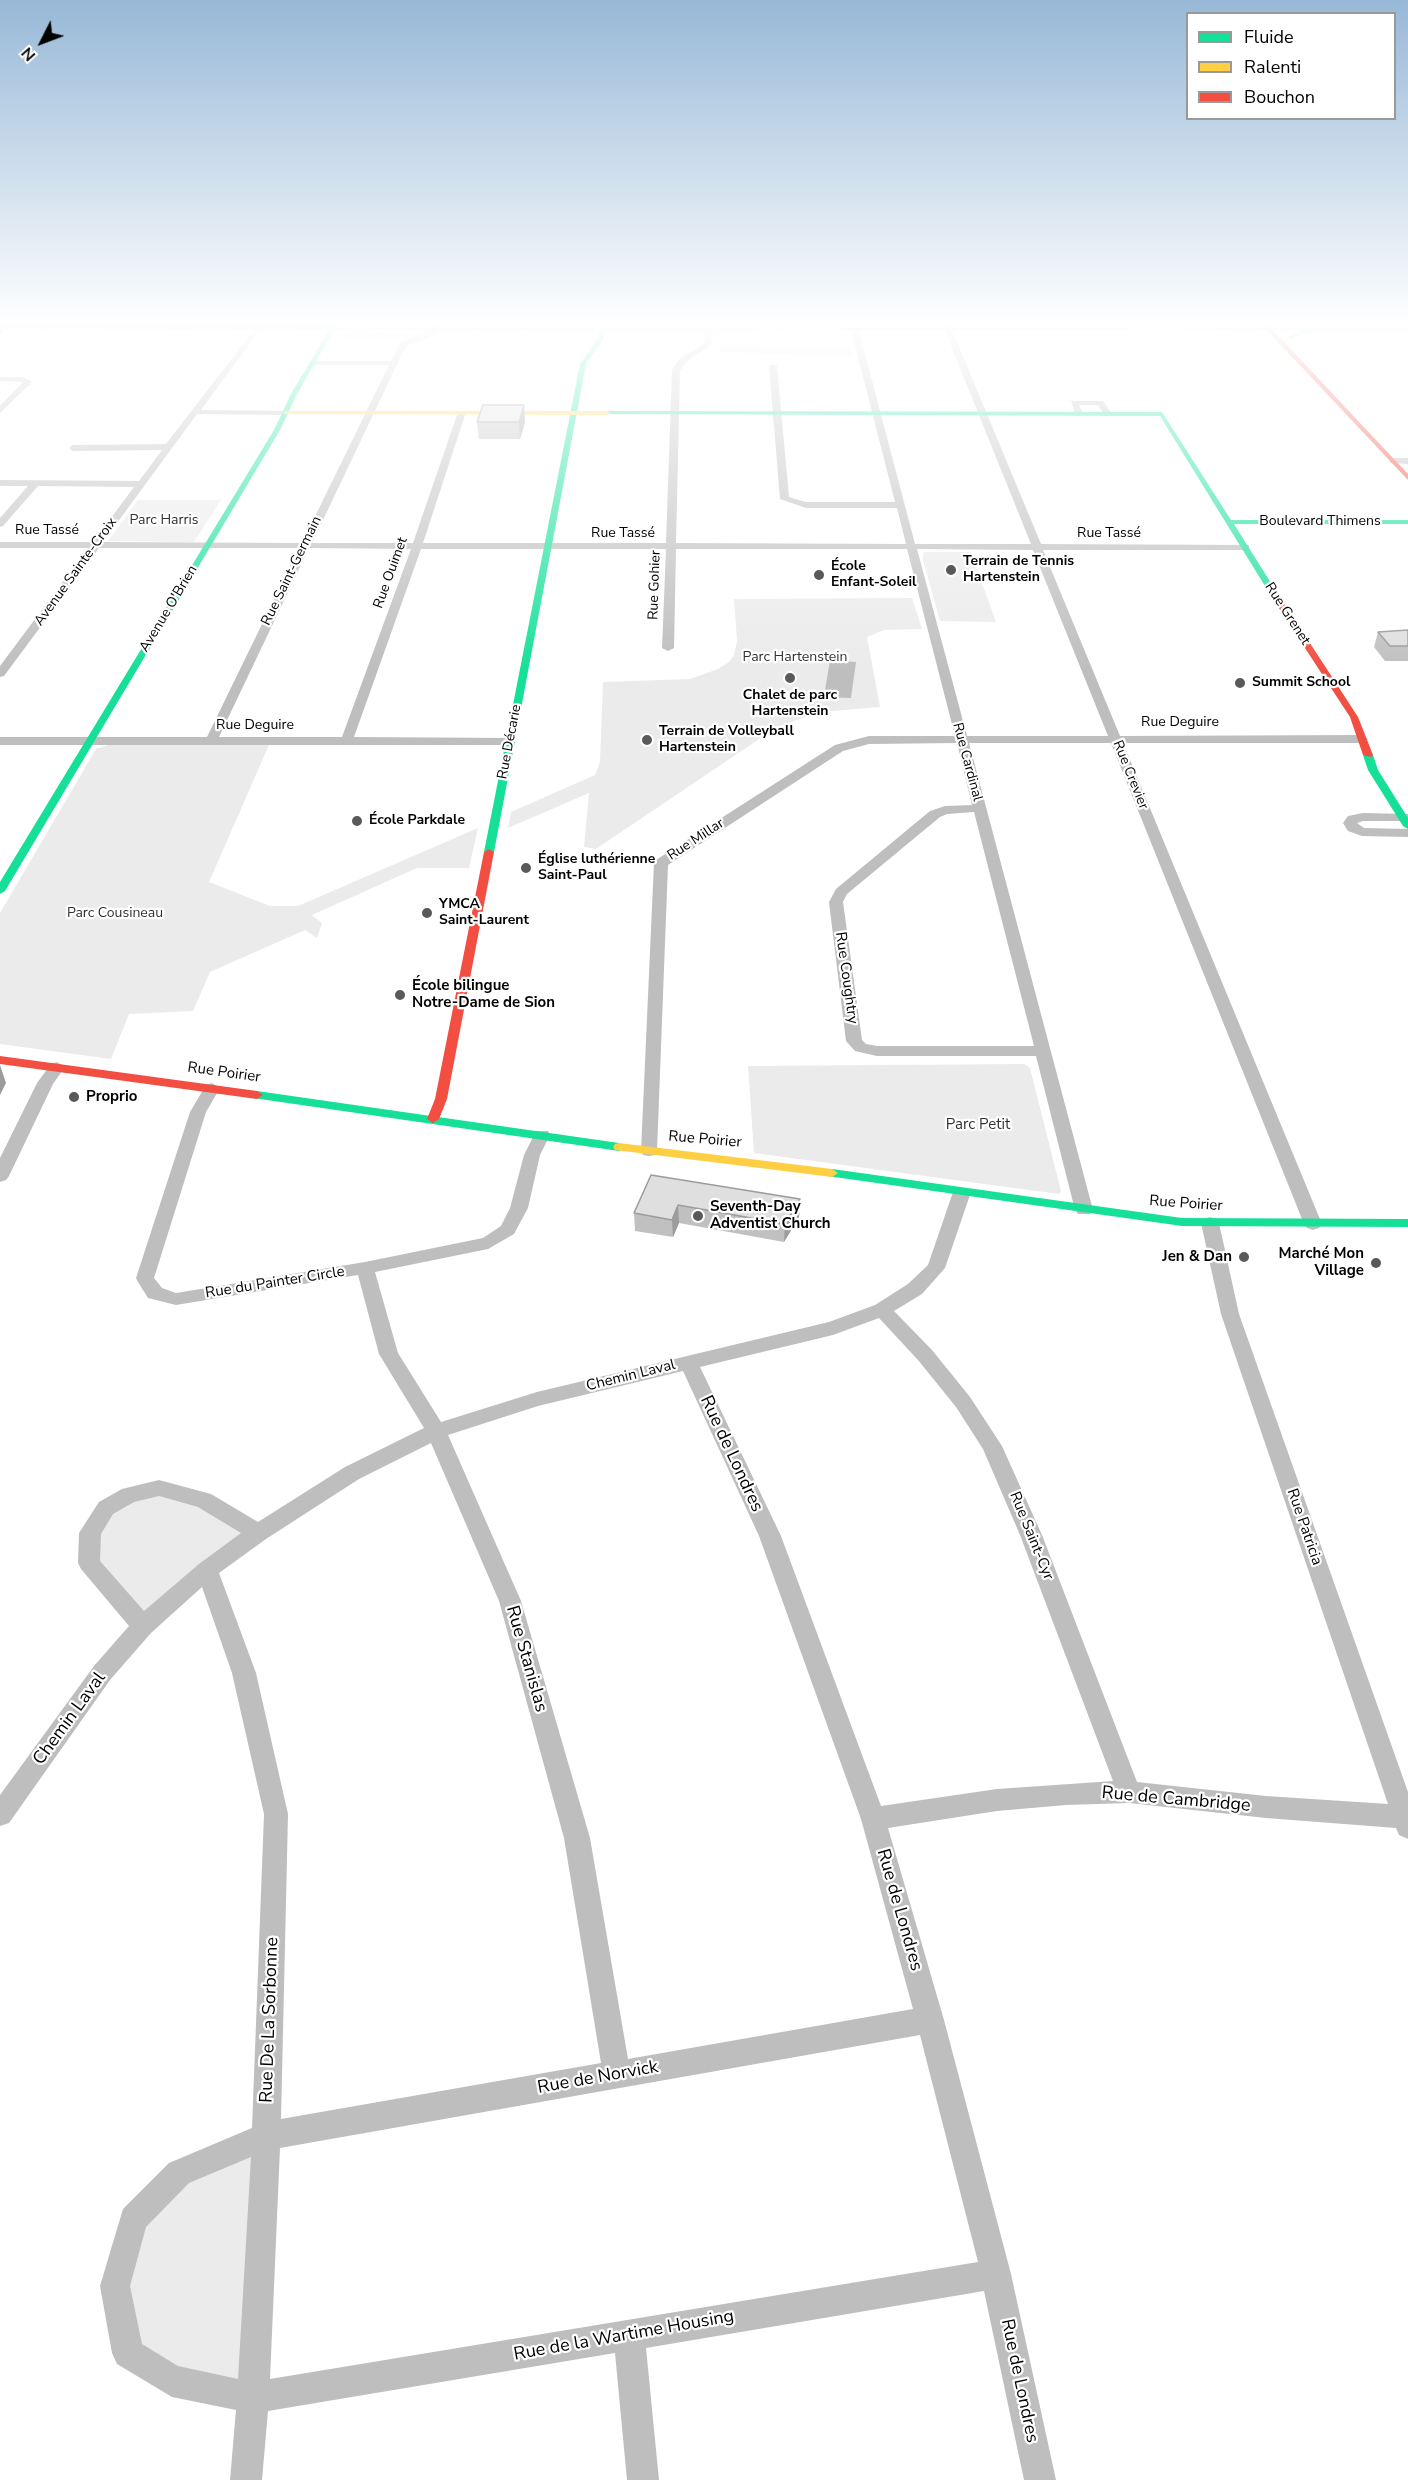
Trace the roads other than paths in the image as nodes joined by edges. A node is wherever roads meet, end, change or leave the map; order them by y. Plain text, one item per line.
1 (172, 441) edge
2 (269, 441) edge
3 (355, 441) edge
4 (454, 441) edge
5 (568, 441) edge
6 (674, 441) edge
7 (779, 441) edge
8 (884, 441) edge
9 (994, 441) edge
10 (1179, 441) edge
11 (1375, 441) edge
12 (1388, 441) edge
13 (167, 447) junction
14 (73, 448) dead end
15 (1408, 460) edge
16 (1393, 461) junction
17 (1408, 478) edge
18 (0, 483) edge
19 (35, 484) junction
20 (140, 484) junction
21 (900, 505) junction
22 (1408, 522) edge
23 (0, 524) edge
24 (1233, 525) junction
25 (1408, 528) edge
26 (0, 545) edge
27 (95, 545) junction
28 (206, 547) junction
29 (304, 547) junction
30 (415, 547) junction
31 (548, 547) junction
32 (671, 547) junction
33 (911, 547) junction
34 (1036, 547) junction
35 (1246, 547) junction
36 (668, 648) dead end
37 (0, 674) edge
38 (1115, 738) junction
39 (962, 739) junction
40 (1362, 739) junction
41 (0, 741) edge
42 (90, 741) junction
43 (211, 741) junction
44 (347, 741) junction
45 (509, 741) junction
46 (979, 808) junction
47 (1405, 822) edge
48 (1408, 833) edge
49 (0, 891) edge
50 (1043, 1051) junction
51 (0, 1060) edge
52 (57, 1067) junction
53 (212, 1088) junction
54 (433, 1119) junction
55 (542, 1135) junction
56 (649, 1151) junction
57 (0, 1176) edge
58 (962, 1192) junction
59 (1084, 1210) junction
60 (1210, 1223) junction
61 (1408, 1223) edge
62 (1313, 1224) junction
63 (366, 1268) junction
64 (882, 1310) junction
65 (688, 1362) junction
66 (435, 1431) junction
67 (258, 1533) junction
68 (207, 1570) junction
69 (143, 1626) junction
70 (1129, 1792) junction
71 (0, 1815) edge
72 (873, 1819) junction
73 (1407, 1821) edge
74 (930, 2020) junction
75 (617, 2074) junction
76 (266, 2136) junction
77 (996, 2274) junction
78 (629, 2335) junction
79 (253, 2398) junction
80 (246, 2480) edge
81 (643, 2480) edge
82 (1040, 2480) edge

1 - 13 street, Avenue Sainte-Croix
2 - 28 street, Avenue O'Brien
3 - 29 street, Rue Saint-Germain
4 - 30 street, Rue Ouimet
5 - 31 street, Rue Décarie
6 - 32 street, Rue Gohier
7 - 21 street
8 - 21 street, Rue Cardinal
9 - 34 street, Rue Crevier
10 - 24 street, Rue Grenet
11 - 16 street
12 - 15 street
13 - 14 street
13 - 20 street, Avenue Sainte-Croix
15 - 16 street
16 - 17 street
18 - 19 street
19 - 20 street
19 - 23 street
20 - 27 street, Avenue Sainte-Croix
21 - 33 street, Rue Cardinal
22 - 24 street, Boulevard Thimens
24 - 25 street, Boulevard Thimens
24 - 35 street, Rue Grenet
26 - 27 street, Rue Tassé
27 - 28 street, Rue Tassé
27 - 37 street, Avenue Sainte-Croix
28 - 29 street, Rue Tassé
28 - 42 street, Avenue O'Brien
29 - 30 street, Rue Tassé
29 - 43 street, Rue Saint-Germain
30 - 31 street, Rue Tassé
30 - 44 street, Rue Ouimet
31 - 32 street, Rue Tassé
31 - 45 street, Rue Décarie
32 - 33 street, Rue Tassé
32 - 36 street, Rue Gohier
33 - 34 street, Rue Tassé
33 - 39 street, Rue Cardinal
34 - 35 street, Rue Tassé
34 - 38 street, Rue Crevier
35 - 40 street, Rue Grenet
38 - 39 street, Rue Deguire
38 - 40 street, Rue Deguire
38 - 62 street, Rue Crevier
39 - 46 street, Rue Cardinal
39 - 56 street, Rue Millar
40 - 47 street, Rue Grenet
41 - 42 street, Rue Deguire
42 - 43 street, Rue Deguire
42 - 49 street, Avenue O'Brien
43 - 44 street, Rue Deguire
44 - 45 street, Rue Deguire
45 - 54 street, Rue Décarie
46 - 50 street, Rue Cardinal
46 - 50 street, Rue Coughtry
47 - 48 street, Rue Grenet
50 - 59 street, Rue Cardinal
51 - 52 street, Rue Poirier
52 - 53 street, Rue Poirier
52 - 57 street
53 - 54 street, Rue Poirier
53 - 63 street, Rue du Painter Circle
54 - 55 street, Rue Poirier
55 - 56 street, Rue Poirier
55 - 63 street, Rue du Painter Circle
56 - 58 street, Rue Poirier
58 - 59 street, Rue Poirier
58 - 64 street, Chemin Laval
59 - 60 street, Rue Poirier
60 - 62 street, Rue Poirier
60 - 73 street, Rue Patricia
61 - 62 street, Rue Poirier
63 - 66 street, Rue Stanislas
64 - 65 street, Chemin Laval
64 - 70 street, Rue Saint-Cyr
65 - 66 street, Chemin Laval
65 - 72 street, Rue de Londres
66 - 67 street, Chemin Laval
66 - 75 street, Rue Stanislas
67 - 68 street, Chemin Laval
67 - 69 street
68 - 69 street, Chemin Laval
68 - 76 street, Rue De La Sorbonne
69 - 71 street, Chemin Laval
70 - 72 street, Rue de Cambridge
70 - 73 street, Rue de Cambridge
72 - 74 street, Rue de Londres
74 - 75 street, Rue de Norvick
74 - 77 street, Rue de Londres
75 - 76 street, Rue de Norvick
76 - 79 street, Rue De La Sorbonne
76 - 79 street
77 - 78 street, Rue de la Wartime Housing
77 - 82 street, Rue de Londres
78 - 79 street, Rue de la Wartime Housing
78 - 81 street
79 - 80 street, Rue De La Sorbonne

